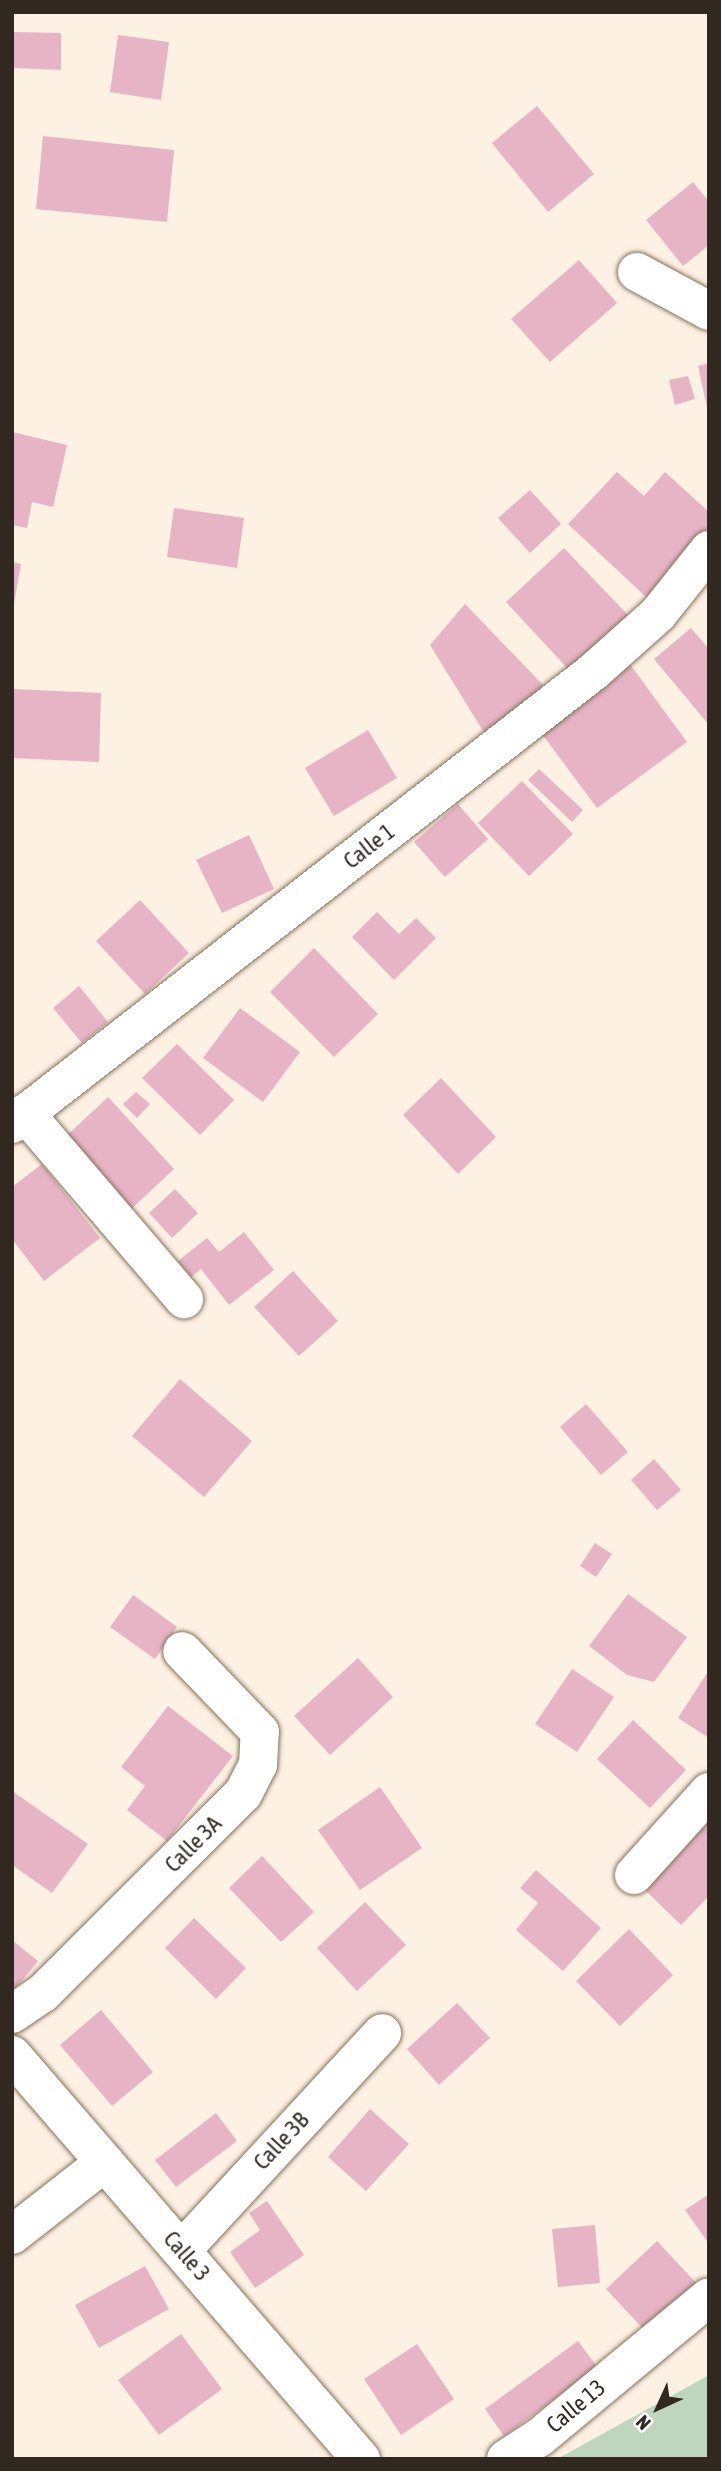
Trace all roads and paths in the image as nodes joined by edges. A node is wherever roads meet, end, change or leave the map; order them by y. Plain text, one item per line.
1 (637, 272) dead end
2 (709, 311) edge
3 (709, 550) edge
4 (19, 1119) edge
5 (184, 1299) dead end
6 (182, 1651) dead end
7 (709, 1792) edge
8 (634, 1875) dead end
9 (12, 2014) edge
10 (382, 2033) dead end
11 (12, 2055) edge
12 (105, 2162) junction
13 (12, 2235) edge
14 (182, 2250) junction
15 (709, 2297) edge
16 (361, 2459) edge
17 (506, 2459) edge

1 - 2 street
3 - 4 street, Calle 1
4 - 5 street
6 - 9 street, Calle 3A
7 - 8 street
10 - 14 street, Calle 3B
11 - 12 street, Calle 3
12 - 13 street
12 - 14 street, Calle 3
14 - 16 street, Calle 3
15 - 17 street, Calle 13

